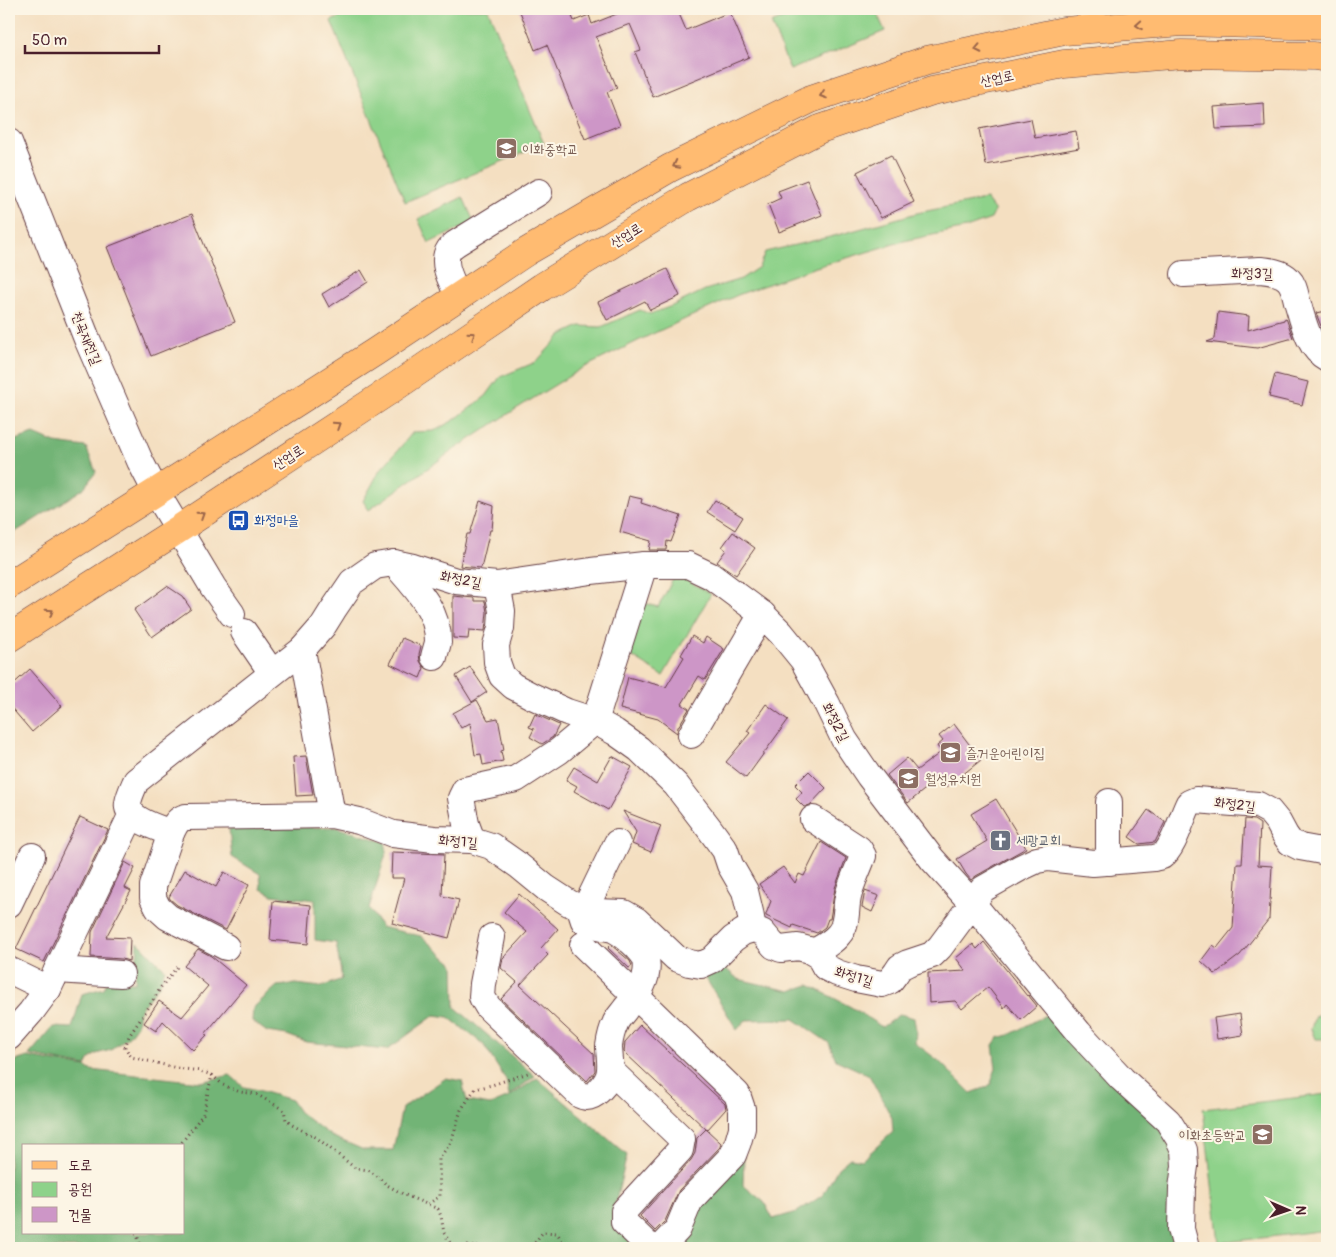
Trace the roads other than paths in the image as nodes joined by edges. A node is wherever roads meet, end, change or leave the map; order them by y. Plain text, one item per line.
1 (1093, 19) edge
2 (1327, 26) edge
3 (1327, 58) edge
4 (9, 142) edge
5 (539, 192) dead end
6 (1184, 274) dead end
7 (459, 296) junction
8 (1327, 358) edge
9 (156, 492) junction
10 (179, 529) junction
11 (394, 563) junction
12 (644, 565) junction
13 (9, 585) edge
14 (497, 585) junction
15 (762, 614) junction
16 (9, 638) edge
17 (302, 650) junction
18 (434, 657) dead end
19 (272, 673) junction
20 (595, 721) junction
21 (691, 735) dead end
22 (1109, 802) dead end
23 (132, 814) junction
24 (332, 815) junction
25 (813, 819) dead end
26 (171, 833) junction
27 (472, 840) junction
28 (617, 842) dead end
29 (1327, 852) edge
30 (32, 856) dead end
31 (1109, 862) junction
32 (11, 895) edge
33 (972, 903) junction
34 (585, 910) junction
35 (753, 929) junction
36 (492, 937) dead end
37 (583, 945) dead end
38 (226, 947) dead end
39 (814, 952) junction
40 (9, 970) edge
41 (121, 974) dead end
42 (52, 979) junction
43 (636, 997) junction
44 (9, 1037) edge
45 (610, 1071) junction
46 (1186, 1248) edge

2 -> 1 main road
1 -> 7 main road
10 -> 3 main road, 산업로
4 - 9 street, 천곡재전길
5 - 7 street
6 - 8 street, 화정3길
7 - 9 main road
9 - 10 street, 천곡재전길
9 - 13 main road
16 -> 10 main road, 산업로
10 - 19 street, 천곡재전길
11 - 14 street, 화정2길
11 - 17 street, 화정2길
11 - 18 street
12 - 14 street, 화정2길
12 - 15 street, 화정2길
12 - 20 street
14 - 20 street
15 - 21 street
15 - 33 street, 화정2길
17 - 19 street
17 - 24 street
19 - 23 street
20 - 27 street
20 - 35 street
22 - 31 street
23 - 26 street
23 - 42 street
24 - 26 street, 화정1길
24 - 27 street, 화정1길
25 - 39 street
26 - 38 street
27 - 34 street, 화정1길
28 - 34 street
29 - 31 street, 화정2길
30 - 32 street
31 - 33 street, 화정2길
33 - 39 street, 화정1길
33 - 46 street
34 - 35 street, 화정1길
34 - 43 street
35 - 39 street
36 - 45 street
37 - 43 street
40 - 42 street
41 - 42 street
42 - 44 street
43 - 45 street
43 - 45 street

